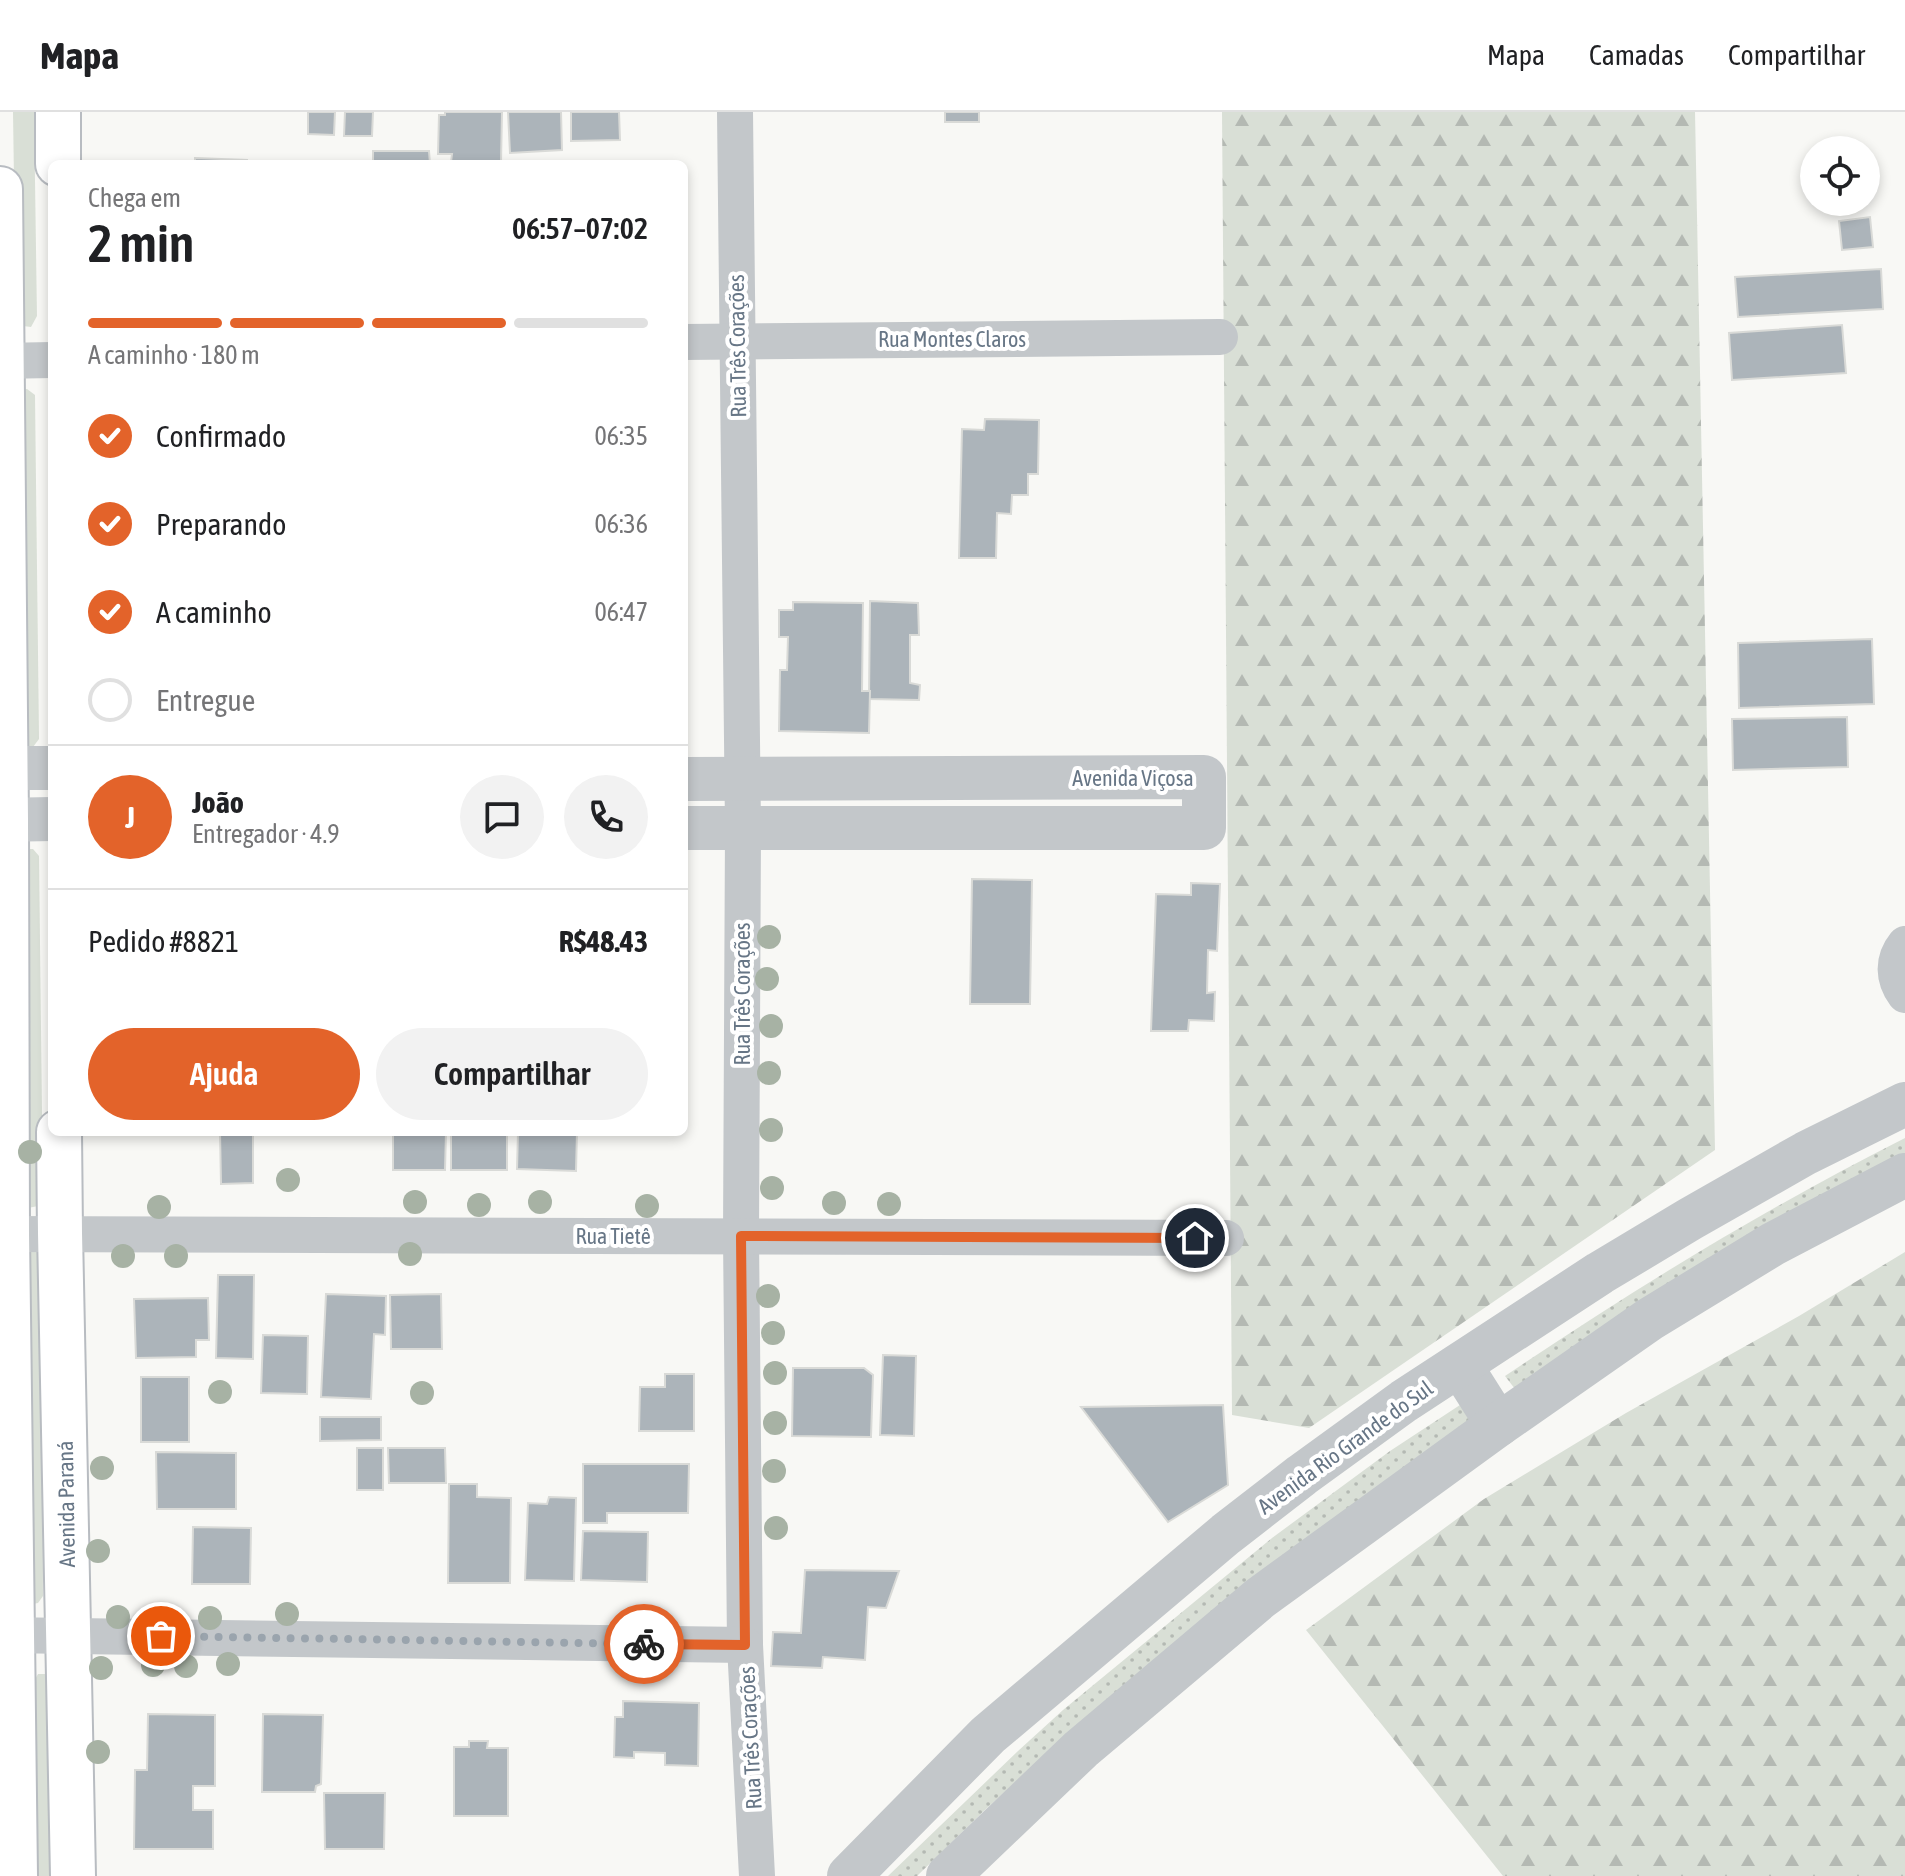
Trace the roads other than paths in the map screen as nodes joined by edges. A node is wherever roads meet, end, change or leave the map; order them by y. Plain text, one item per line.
1 (58, 112) edge
2 (735, 112) edge
3 (58, 160) edge
4 (0, 189) edge
5 (1220, 337) dead end
6 (737, 340) junction
7 (688, 342) edge
8 (48, 360) edge
9 (0, 361) edge
10 (2, 768) edge
11 (48, 768) edge
12 (688, 779) edge
13 (742, 780) junction
14 (48, 819) edge
15 (3, 820) edge
16 (688, 828) edge
17 (743, 829) junction
18 (1905, 944) edge
19 (1905, 995) edge
20 (1905, 1104) edge
21 (59, 1136) edge
22 (1905, 1175) edge
23 (60, 1233) junction
24 (3, 1234) edge
25 (741, 1236) junction
26 (1226, 1238) dead end
27 (1460, 1365) junction
28 (1498, 1425) junction
29 (6, 1635) edge
30 (69, 1635) junction
31 (745, 1645) junction
32 (15, 1876) edge
33 (73, 1876) edge
34 (757, 1876) edge
35 (849, 1876) edge
36 (948, 1876) edge

1 - 3 main road
2 - 6 street, Rua Três Corações
4 - 9 main road
5 - 6 street, Rua Montes Claros
6 - 7 street, Rua Montes Claros
6 - 13 street, Rua Três Corações
8 - 9 street
9 - 10 main road
10 - 11 street
10 - 15 main road
12 - 13 street, Avenida Viçosa
13 - 17 street, Rua Três Corações
13 - 17 street, Avenida Viçosa
14 - 15 street
15 - 24 main road
16 - 17 street, Avenida Viçosa
17 - 25 street, Rua Três Corações
18 - 19 street
20 - 27 street, Avenida Rio Grande do Sul
21 - 23 main road, Avenida Paraná
22 - 28 street
23 - 24 street, Rua Tietê
23 - 25 street, Rua Tietê
23 - 30 main road, Avenida Paraná
24 - 29 main road
25 - 26 street, Rua Tietê
25 - 31 street, Rua Três Corações
27 - 28 street
27 - 35 street, Avenida Rio Grande do Sul
28 - 36 street
29 - 30 street
29 - 32 main road
30 - 31 street
30 - 33 main road, Avenida Paraná
31 - 34 street, Rua Três Corações

